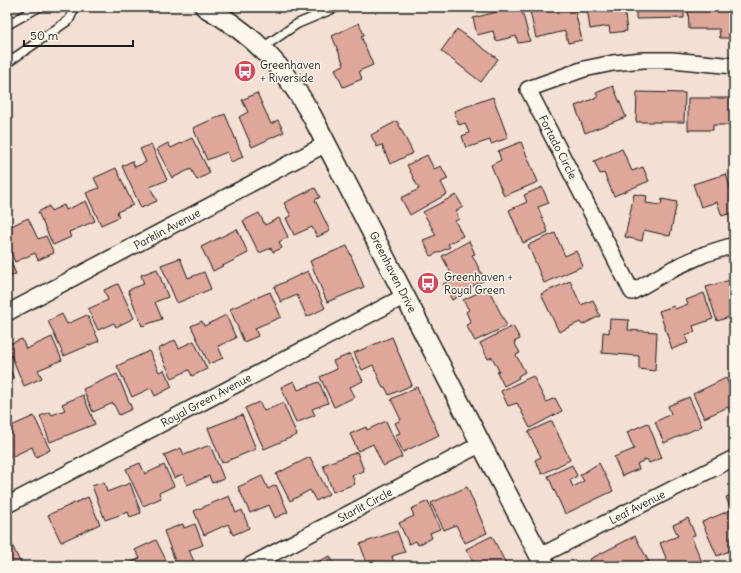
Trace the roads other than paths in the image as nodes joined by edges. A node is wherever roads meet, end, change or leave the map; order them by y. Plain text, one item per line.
1 (39, 7) edge
2 (75, 7) edge
3 (205, 7) edge
4 (337, 7) edge
5 (7, 25) edge
6 (262, 48) junction
7 (7, 63) edge
8 (734, 66) edge
9 (326, 144) junction
10 (734, 245) edge
11 (405, 296) junction
12 (7, 313) edge
13 (480, 444) junction
14 (734, 458) edge
15 (7, 505) edge
16 (542, 561) edge
17 (249, 566) edge

1 - 5 lane
2 - 7 lane
3 - 6 street, Greenhaven Drive
4 - 6 lane
6 - 9 street, Greenhaven Drive
8 - 10 street, Fortado Circle
9 - 11 street, Greenhaven Drive
9 - 12 street, Parklin Avenue
11 - 13 street, Greenhaven Drive
11 - 15 street, Royal Green Avenue
13 - 16 street, Greenhaven Drive
13 - 17 street, Starlit Circle
14 - 16 street, Leaf Avenue

